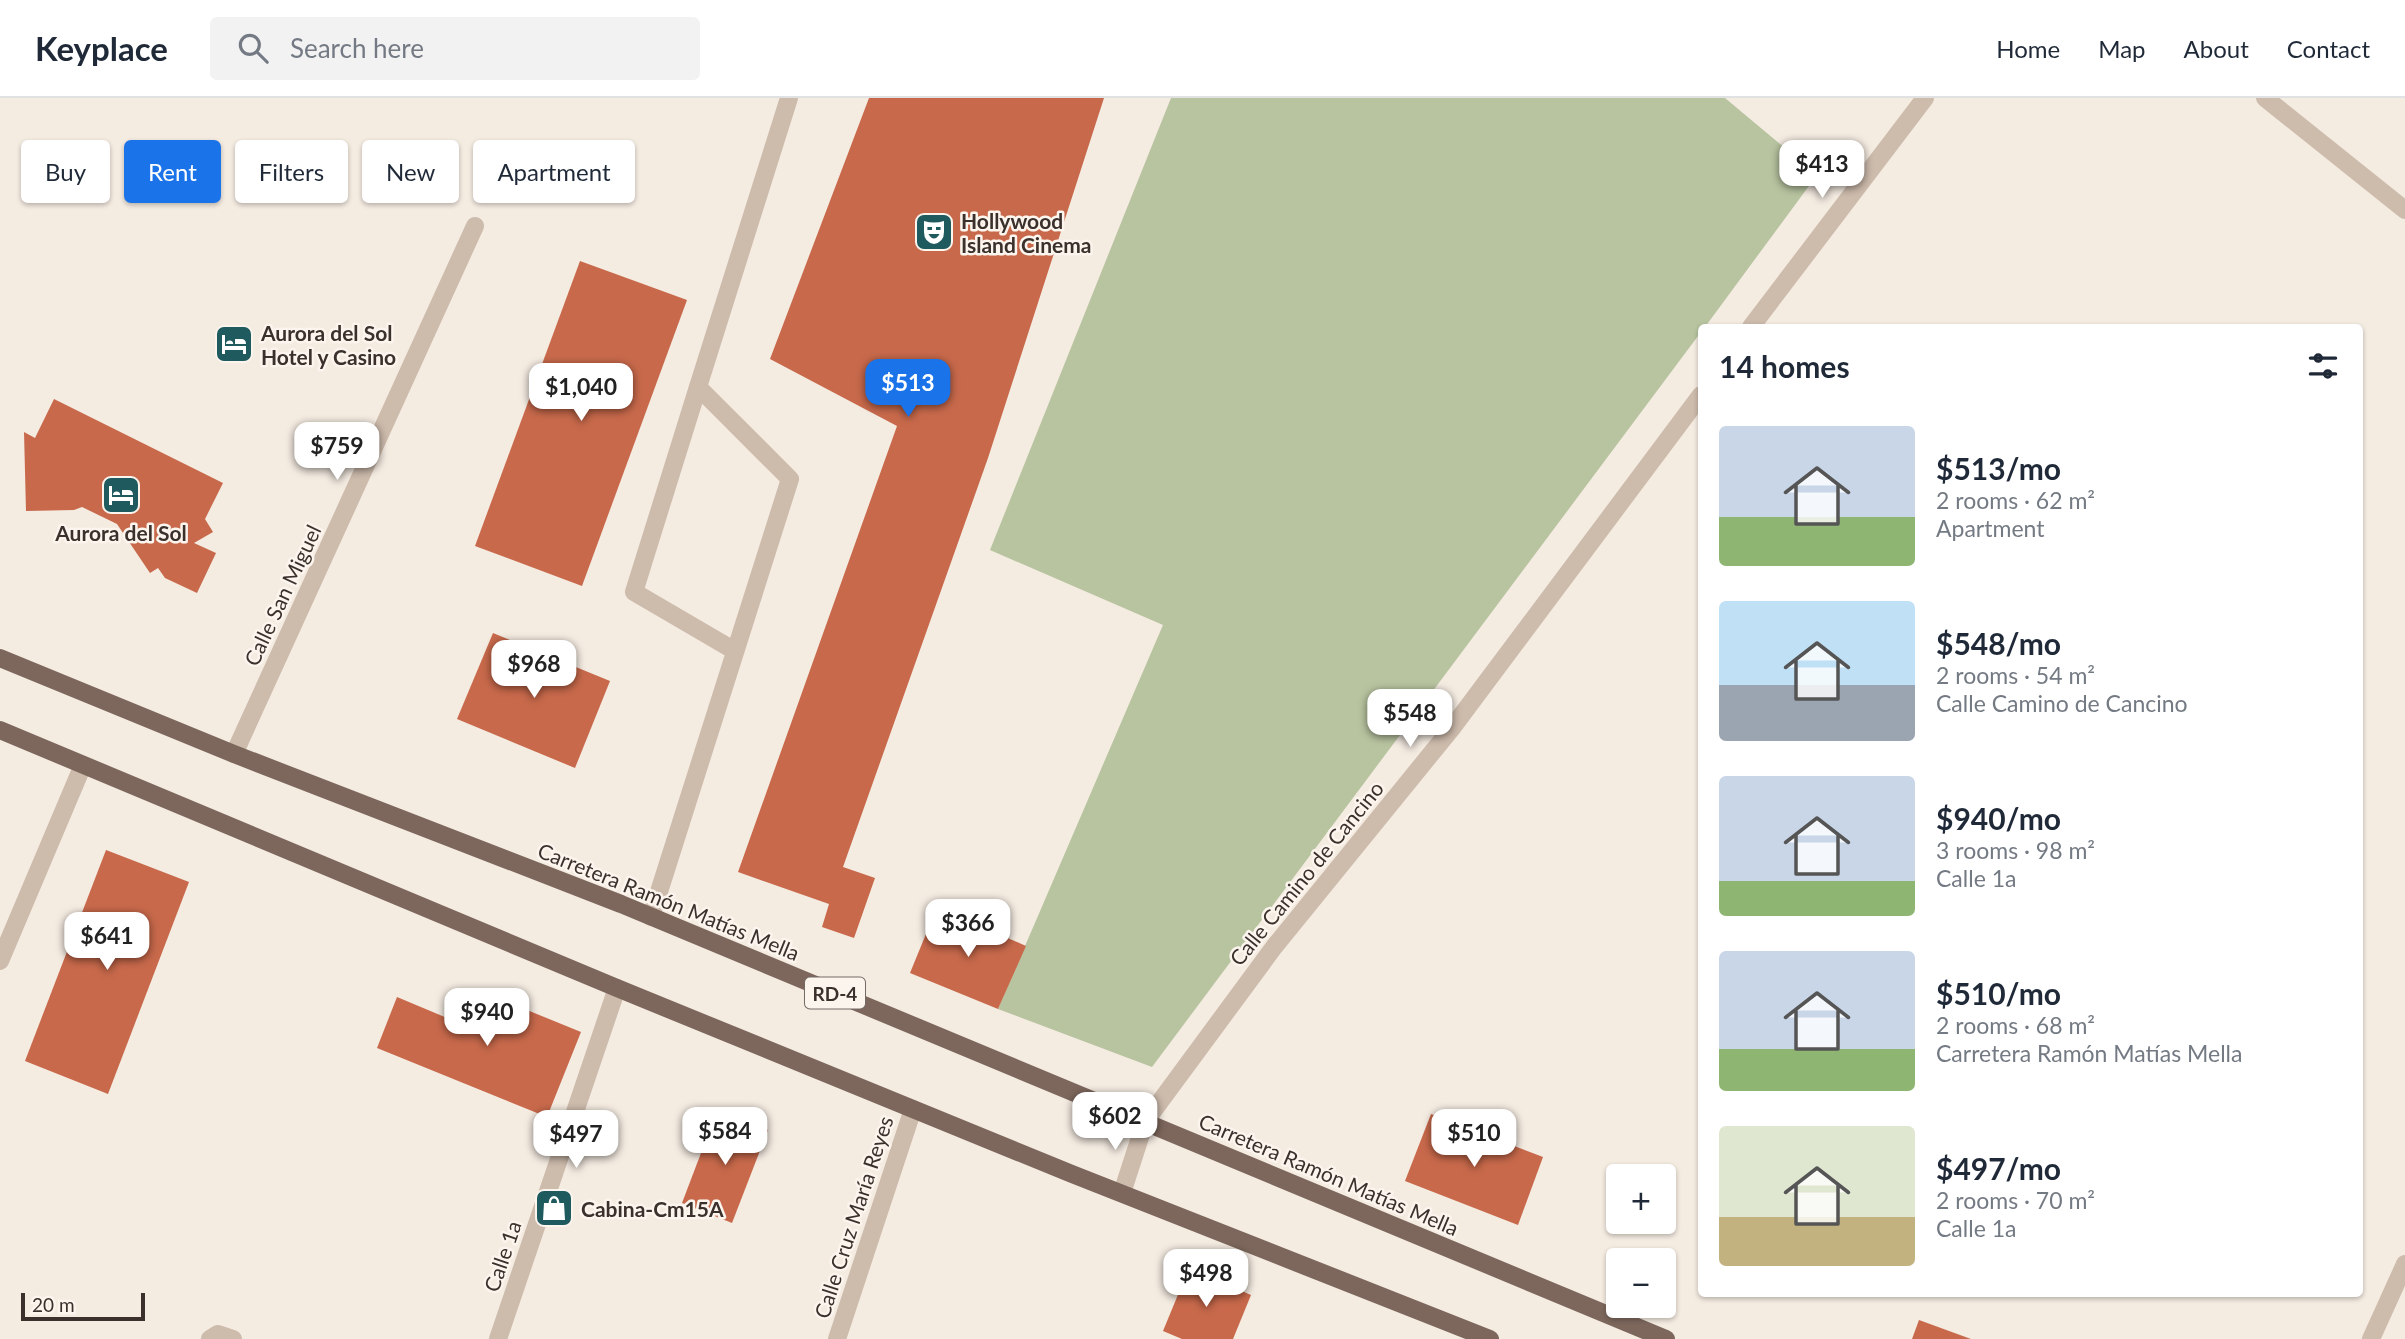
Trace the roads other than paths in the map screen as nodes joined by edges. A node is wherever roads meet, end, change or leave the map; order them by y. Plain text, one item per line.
1 (789, 98) edge
2 (1925, 98) edge
3 (2265, 98) edge
4 (2405, 210) edge
5 (475, 226) dead end
6 (1753, 324) edge
7 (698, 387) junction
8 (1698, 399) edge
9 (735, 651) junction
10 (0, 658) edge
11 (0, 730) edge
12 (234, 754) junction
13 (83, 765) junction
14 (651, 917) junction
15 (0, 961) edge
16 (617, 988) junction
17 (913, 1109) junction
18 (1145, 1122) junction
19 (1122, 1193) junction
20 (2405, 1265) edge
21 (210, 1339) edge
22 (233, 1339) edge
23 (498, 1339) edge
24 (837, 1339) edge
25 (1490, 1339) edge
26 (1666, 1339) edge
27 (2371, 1339) edge

1 - 7 street
2 - 6 street
3 - 4 street
5 - 12 street, Calle San Miguel
7 - 9 street
7 - 9 street
8 - 18 street, Calle Camino de Cancino
9 - 14 street
10 - 12 main road, Carretera Ramón Matías Mella / RD-4
11 - 13 main road
12 - 14 main road, Carretera Ramón Matías Mella / RD-4
13 - 15 street
13 - 16 main road
14 - 18 main road, Carretera Ramón Matías Mella / RD-4
16 - 17 main road
16 - 23 street, Calle 1a
17 - 19 main road
17 - 24 street, Calle Cruz María Reyes
18 - 19 street, Calle Camino de Cancino
18 - 26 main road, Carretera Ramón Matías Mella / RD-4
19 - 25 main road
20 - 27 street
21 - 22 street

